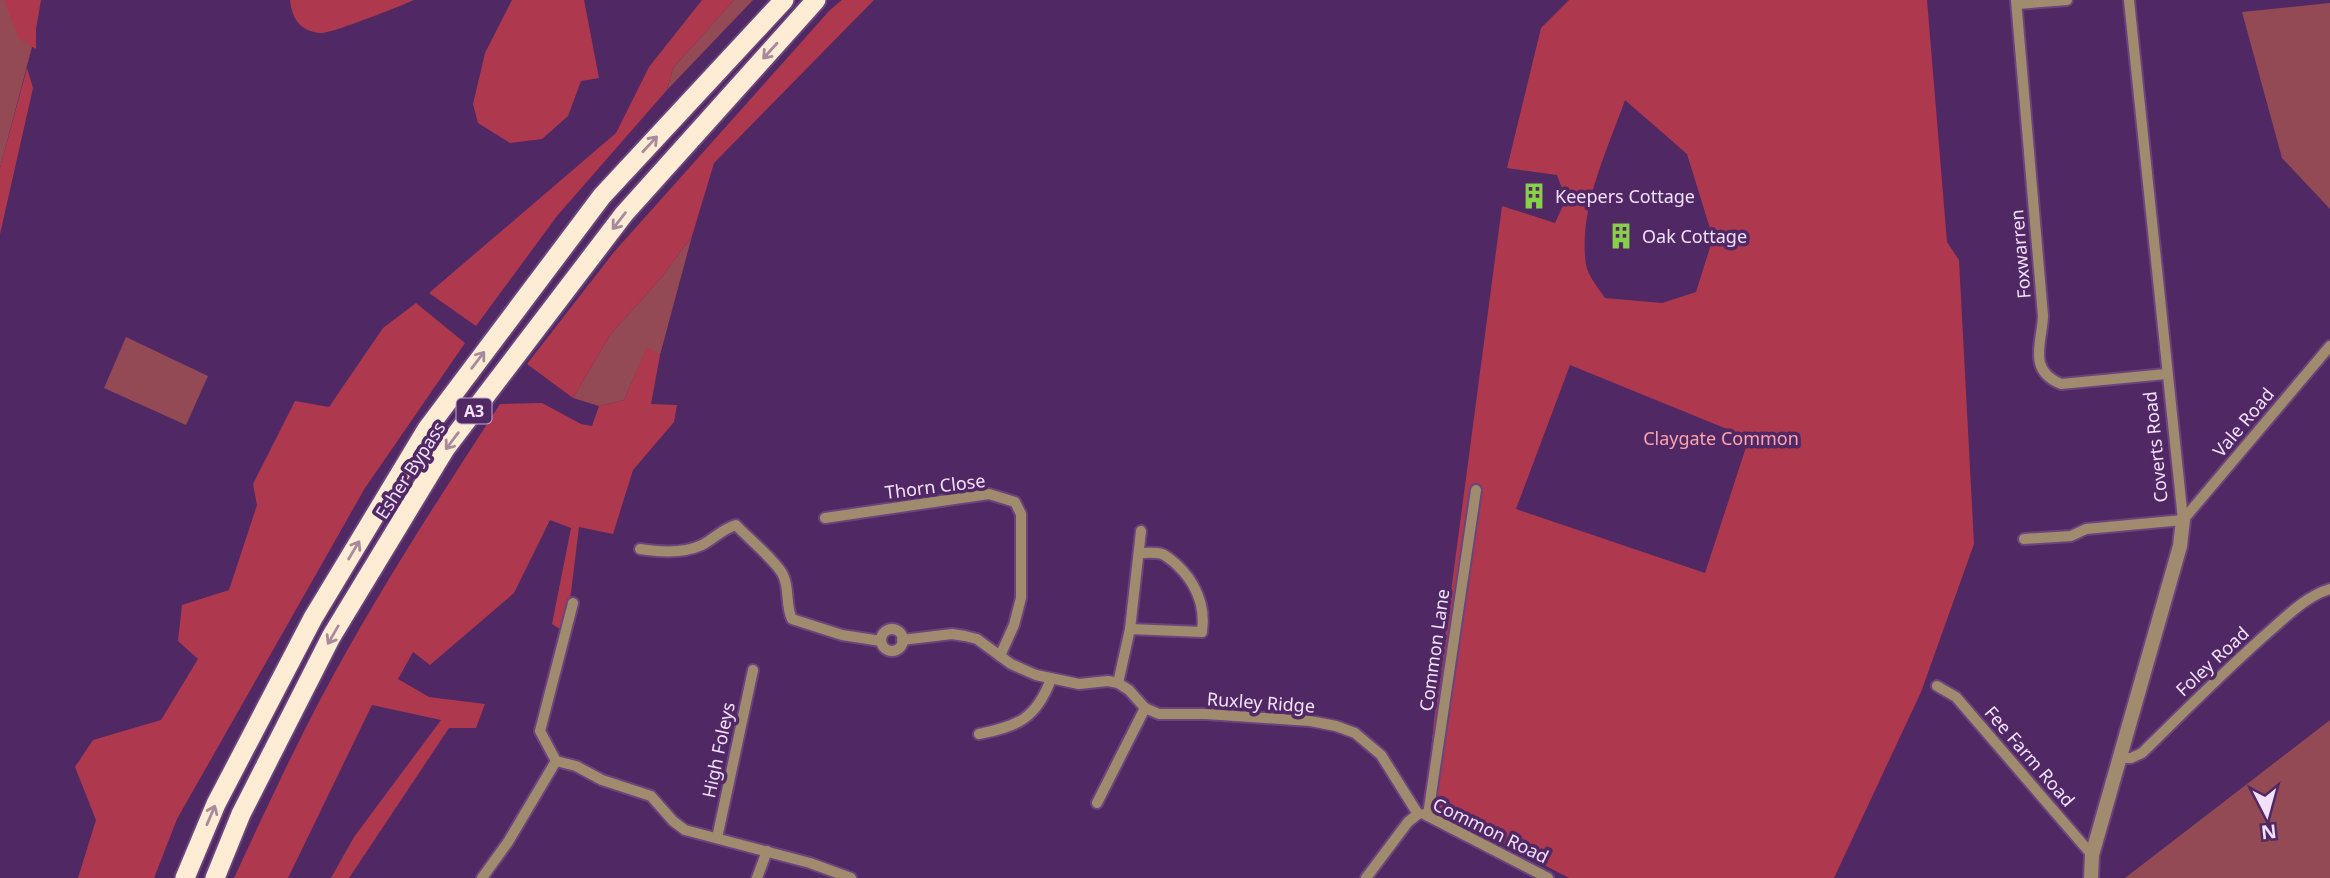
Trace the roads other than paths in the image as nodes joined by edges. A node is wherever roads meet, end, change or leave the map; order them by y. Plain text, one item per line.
1 (784, 0) edge
2 (816, 0) edge
3 (2067, 0) edge
4 (2129, 0) edge
5 (2016, 2) edge
6 (2330, 346) edge
7 (2166, 374) junction
8 (1476, 490) dead end
9 (825, 518) dead end
10 (2183, 520) junction
11 (1141, 531) dead end
12 (2024, 539) dead end
13 (640, 549) dead end
14 (1140, 553) junction
15 (2330, 589) edge
16 (573, 603) dead end
17 (1130, 629) junction
18 (1000, 656) junction
19 (753, 670) dead end
20 (1051, 680) junction
21 (1118, 683) junction
22 (1937, 686) dead end
23 (1145, 708) junction
24 (979, 734) dead end
25 (2121, 758) junction
26 (556, 761) junction
27 (1097, 803) dead end
28 (1423, 815) junction
29 (717, 838) junction
30 (767, 851) junction
31 (2092, 855) junction
32 (185, 878) edge
33 (215, 878) edge
34 (482, 878) edge
35 (757, 878) edge
36 (851, 878) edge
37 (1366, 878) edge
38 (1548, 878) edge
39 (2091, 878) edge

32 -> 1 highway, Esher Bypass / A3
2 -> 33 highway, Esher Bypass / A3
3 - 5 street, Foxwarren
4 - 7 street, Coverts Road
5 - 7 street, Foxwarren
6 - 10 street, Vale Road
7 - 10 street, Coverts Road
8 - 28 street, Common Lane
9 - 18 street, Thorn Close
10 - 12 street
10 - 25 street, Coverts Road
11 - 14 street
13 - 18 street
14 - 17 street
14 - 17 street
15 - 25 street, Foley Road
16 - 26 street
17 - 21 street
18 - 20 street
19 - 29 street, High Foleys
20 - 21 street
20 - 24 street
21 - 23 street
22 - 31 street, Fee Farm Road
23 - 27 street
23 - 28 street, Ruxley Ridge
25 - 31 street, Coverts Road
26 - 29 street
26 - 34 street
28 - 37 street
28 - 38 street, Common Road
29 - 30 street
30 - 35 street
30 - 36 street
31 - 39 street, Coverts Road

